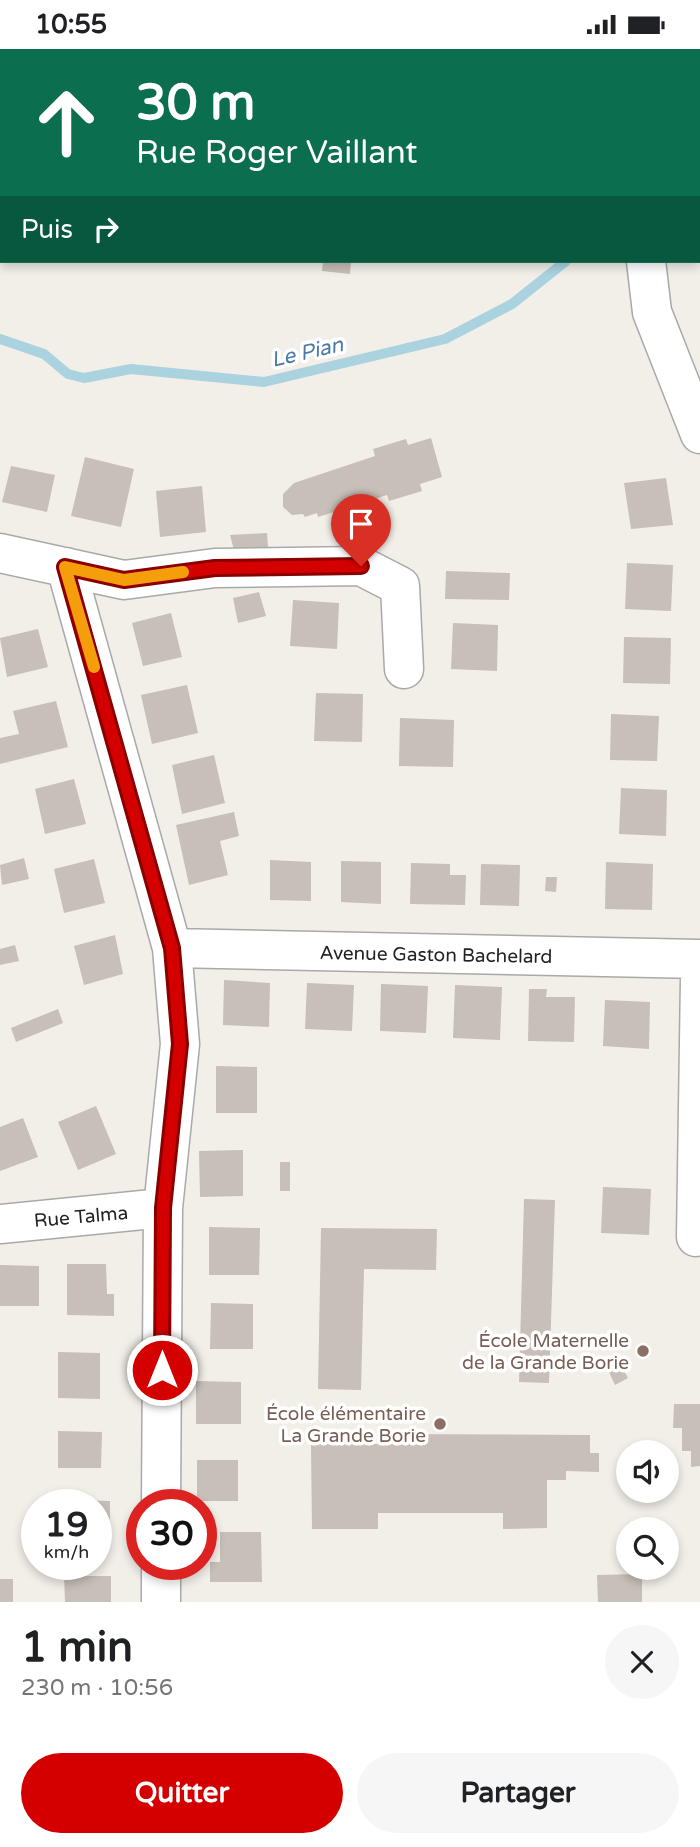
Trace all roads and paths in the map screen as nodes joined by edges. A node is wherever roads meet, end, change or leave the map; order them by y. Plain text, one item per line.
1 (646, 263) edge
2 (700, 434) edge
3 (0, 553) edge
4 (65, 567) junction
5 (404, 669) dead end
6 (172, 948) junction
7 (700, 959) edge
8 (700, 978) edge
9 (163, 1208) junction
10 (0, 1224) edge
11 (696, 1237) dead end
12 (161, 1489) edge
13 (161, 1580) edge
14 (160, 1602) edge

1 - 2 street
3 - 4 street
4 - 5 street
4 - 6 street
6 - 7 street, Avenue Gaston Bachelard
6 - 9 street
8 - 11 street
9 - 10 street, Rue Talma
9 - 12 street
13 - 14 street

